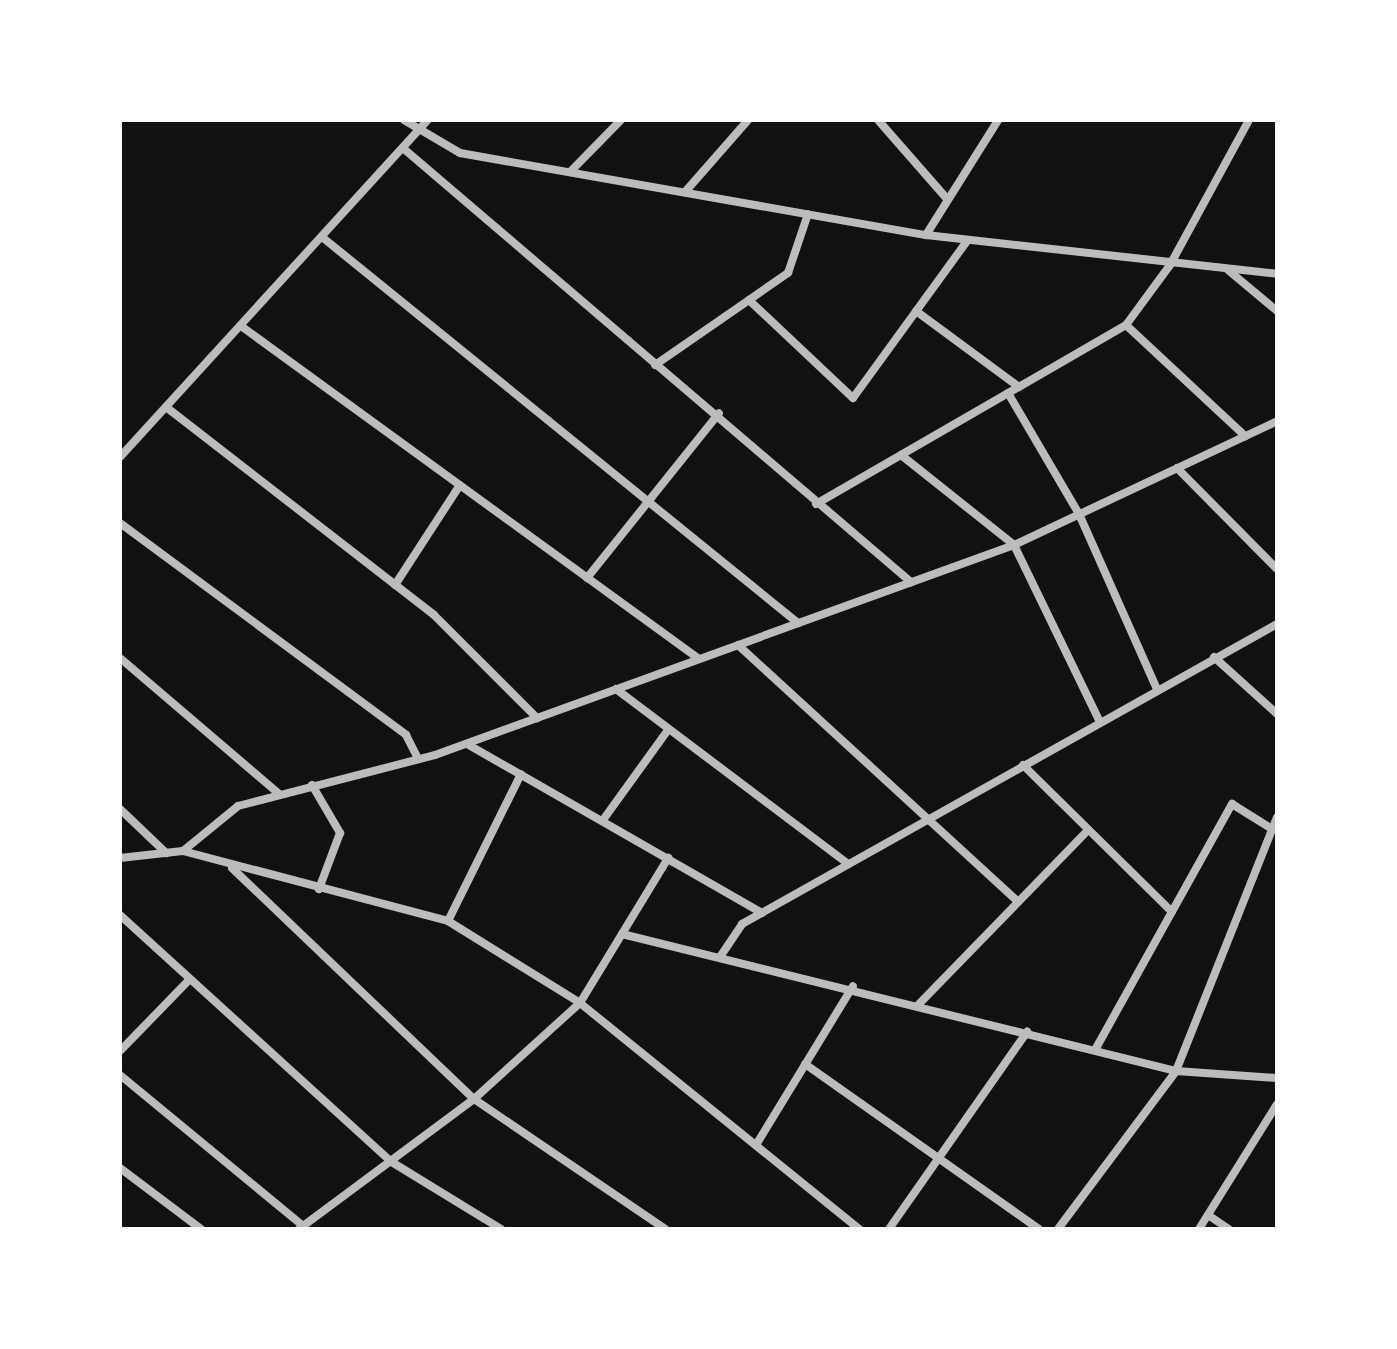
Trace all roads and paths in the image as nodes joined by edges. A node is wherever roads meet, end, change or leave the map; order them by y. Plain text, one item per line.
1 (404, 120) edge
2 (428, 120) edge
3 (621, 120) edge
4 (748, 120) edge
5 (878, 120) edge
6 (998, 120) edge
7 (1249, 120) edge
8 (418, 131) junction
9 (404, 149) junction
10 (570, 172) junction
11 (685, 192) junction
12 (948, 200) junction
13 (808, 214) junction
14 (926, 235) junction
15 (322, 237) junction
16 (967, 241) junction
17 (1170, 265) junction
18 (1227, 270) junction
19 (1277, 274) edge
20 (749, 300) junction
21 (916, 311) junction
22 (1277, 311) edge
23 (1126, 325) junction
24 (241, 326) junction
25 (655, 365) junction
26 (1019, 387) junction
27 (1008, 393) junction
28 (166, 407) junction
29 (718, 415) junction
30 (1277, 421) edge
31 (1245, 436) junction
32 (901, 455) junction
33 (120, 457) edge
34 (1177, 468) junction
35 (460, 485) junction
36 (648, 501) junction
37 (816, 504) junction
38 (1079, 514) junction
39 (120, 523) edge
40 (1014, 545) junction
41 (1277, 569) edge
42 (587, 578) junction
43 (911, 582) junction
44 (395, 585) junction
45 (798, 623) junction
46 (1277, 624) edge
47 (738, 645) junction
48 (1214, 657) junction
49 (120, 658) edge
50 (699, 659) junction
51 (616, 689) junction
52 (1157, 689) junction
53 (1277, 714) edge
54 (537, 718) junction
55 (1100, 722) junction
56 (668, 730) junction
57 (467, 744) junction
58 (418, 759) junction
59 (1023, 765) junction
60 (521, 774) junction
61 (312, 785) junction
62 (279, 794) junction
63 (120, 809) edge
64 (1277, 817) edge
65 (927, 819) junction
66 (603, 820) junction
67 (1272, 829) junction
68 (1088, 830) junction
69 (183, 851) junction
70 (166, 853) junction
71 (120, 858) edge
72 (668, 858) junction
73 (848, 864) junction
74 (232, 868) junction
75 (319, 889) junction
76 (1018, 902) junction
77 (1172, 912) junction
78 (762, 913) junction
79 (120, 915) edge
80 (448, 921) junction
81 (622, 934) junction
82 (720, 957) junction
83 (190, 979) junction
84 (853, 986) junction
85 (580, 1003) junction
86 (919, 1004) junction
87 (1027, 1032) junction
88 (1095, 1050) junction
89 (120, 1051) edge
90 (805, 1064) junction
91 (1176, 1071) junction
92 (120, 1075) edge
93 (1277, 1078) edge
94 (474, 1099) junction
95 (1277, 1104) edge
96 (756, 1145) junction
97 (938, 1158) junction
98 (390, 1161) junction
99 (120, 1168) edge
100 (1208, 1215) junction
101 (301, 1228) edge
102 (201, 1229) edge
103 (501, 1229) edge
104 (665, 1229) edge
105 (859, 1229) edge
106 (889, 1229) edge
107 (1039, 1229) edge
108 (1058, 1229) edge
109 (1199, 1229) edge
110 (1229, 1229) edge

1 - 8 street
2 - 8 street
3 - 10 street
4 - 11 street
5 - 12 street
6 - 12 street
7 - 17 street
8 - 9 street
8 - 10 street
9 - 15 street
9 - 25 street
10 - 11 street
11 - 13 street
12 - 14 street
13 - 14 street
13 - 20 street
14 - 16 street
15 - 24 street
15 - 36 street
16 - 17 street
16 - 21 street
17 - 18 street
17 - 23 street
18 - 19 street
18 - 22 street
20 - 21 street
20 - 25 street
21 - 26 street
23 - 26 street
23 - 31 street
24 - 28 street
24 - 35 street
25 - 29 street
26 - 27 street
27 - 32 street
27 - 38 street
28 - 33 street
28 - 44 street
29 - 36 street
29 - 37 street
30 - 31 street
31 - 34 street
32 - 37 street
32 - 40 street
34 - 38 street
34 - 41 street
35 - 42 street
35 - 44 street
36 - 42 street
36 - 45 street
37 - 43 street
38 - 40 street
38 - 52 street
39 - 58 street
40 - 43 street
40 - 55 street
42 - 50 street
43 - 45 street
44 - 54 street
45 - 47 street
46 - 48 street
47 - 50 street
47 - 65 street
48 - 52 street
48 - 53 street
49 - 62 street
50 - 51 street
51 - 54 street
51 - 56 street
52 - 55 street
54 - 57 street
55 - 59 street
56 - 66 street
56 - 73 street
57 - 58 street
57 - 60 street
58 - 61 street
59 - 65 street
59 - 68 street
60 - 66 street
60 - 80 street
61 - 62 street
61 - 75 street
62 - 69 street
63 - 70 street
64 - 67 street
65 - 73 street
65 - 76 street
66 - 72 street
67 - 77 street
67 - 91 street
68 - 76 street
68 - 77 street
69 - 70 street
69 - 74 street
70 - 71 street
72 - 78 street
72 - 81 street
73 - 78 street
74 - 75 street
74 - 94 street
75 - 80 street
76 - 86 street
77 - 88 street
78 - 82 street
79 - 83 street
80 - 85 street
81 - 82 street
81 - 85 street
82 - 84 street
83 - 89 street
83 - 98 street
84 - 86 street
84 - 90 street
85 - 94 street
85 - 96 street
86 - 87 street
87 - 88 street
87 - 97 street
88 - 91 street
90 - 96 street
90 - 97 street
91 - 93 street
91 - 108 street
92 - 101 street
94 - 98 street
94 - 104 street
95 - 100 street
96 - 105 street
97 - 106 street
97 - 107 street
98 - 101 street
98 - 103 street
99 - 102 street
100 - 109 street
100 - 110 street

